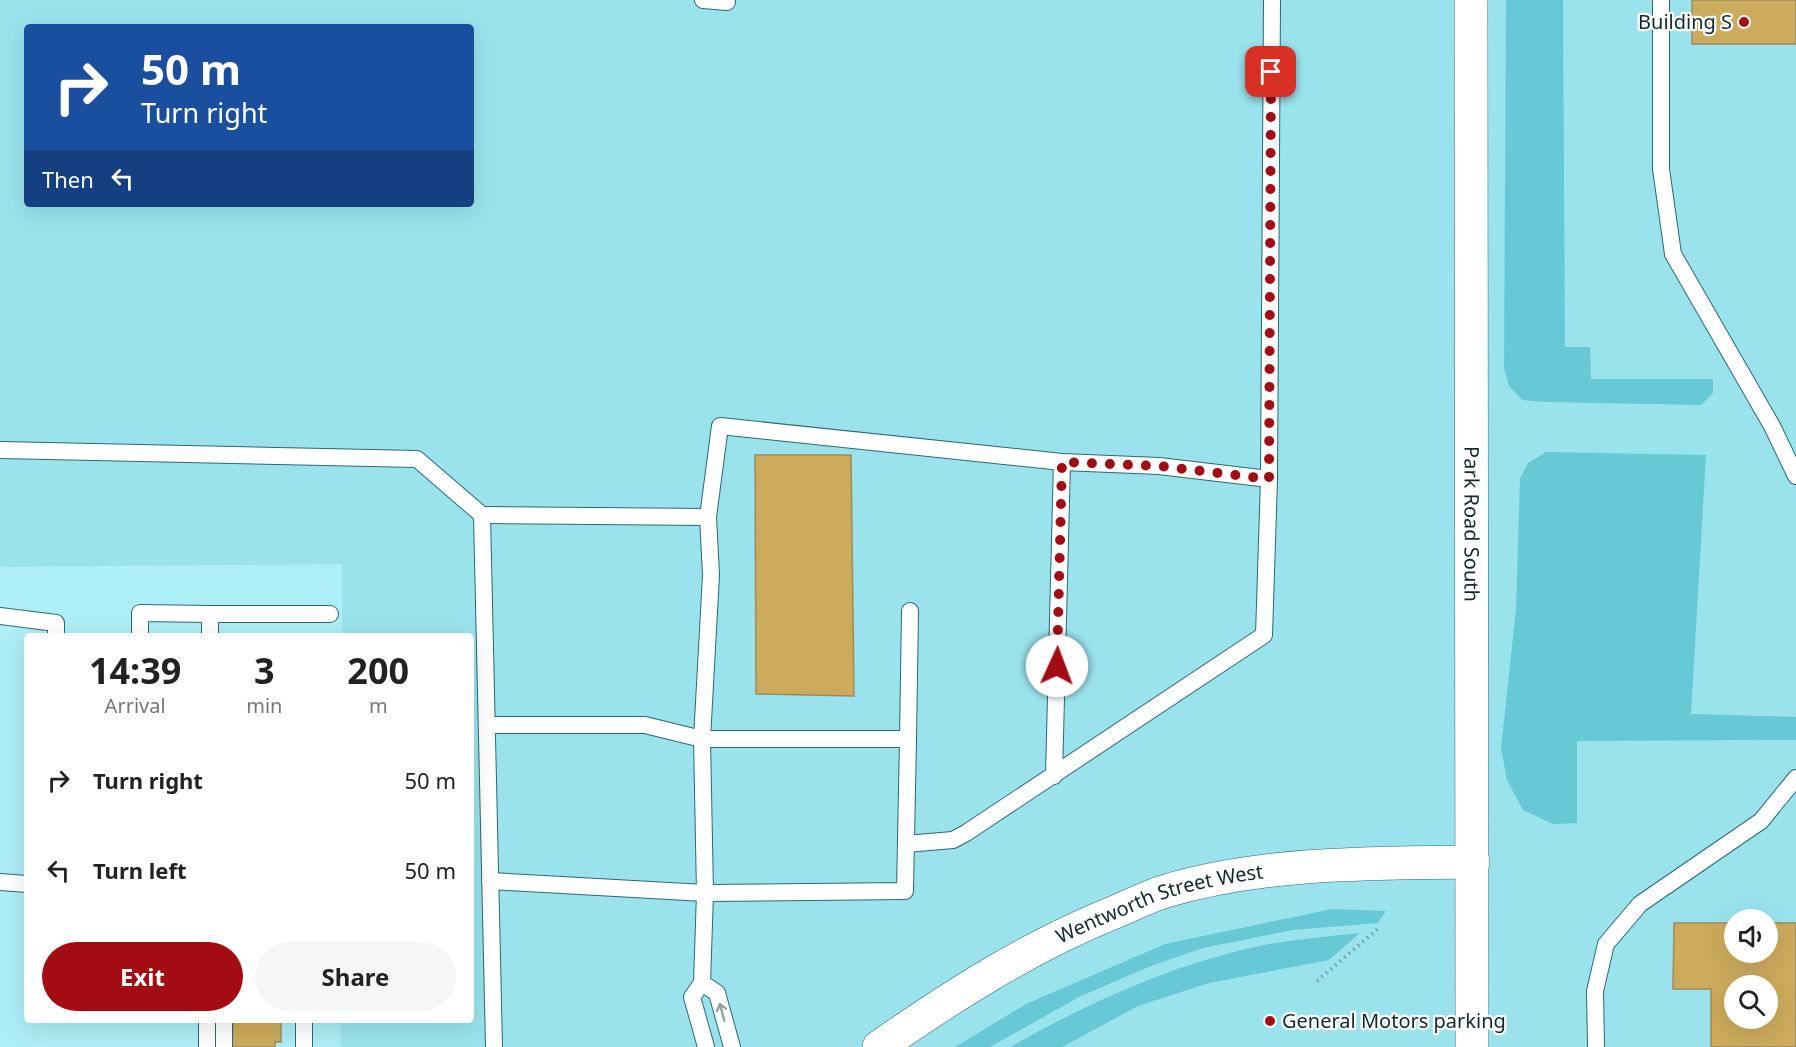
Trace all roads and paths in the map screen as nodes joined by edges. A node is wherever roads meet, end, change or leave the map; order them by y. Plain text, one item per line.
1 (703, 0) edge
2 (1272, 0) edge
3 (1472, 0) edge
4 (1661, 0) edge
5 (727, 2) dead end
6 (0, 450) edge
7 (1062, 462) junction
8 (1796, 476) edge
9 (1269, 479) junction
10 (482, 515) junction
11 (708, 518) junction
12 (910, 611) dead end
13 (210, 614) junction
14 (330, 614) dead end
15 (0, 616) edge
16 (56, 633) edge
17 (140, 633) edge
18 (210, 633) edge
19 (487, 725) junction
20 (702, 739) junction
21 (908, 739) junction
22 (1054, 776) junction
23 (1796, 778) edge
24 (906, 844) junction
25 (1473, 862) junction
26 (490, 880) junction
27 (0, 882) edge
28 (24, 884) edge
29 (705, 892) junction
30 (1380, 927) dead end
31 (1317, 981) dead end
32 (702, 983) junction
33 (207, 1023) edge
34 (224, 1023) edge
35 (304, 1023) edge
36 (207, 1047) edge
37 (224, 1047) edge
38 (304, 1047) edge
39 (494, 1047) edge
40 (706, 1047) edge
41 (732, 1047) edge
42 (879, 1047) edge
43 (1472, 1047) edge
44 (1596, 1047) edge

1 - 5 lane
2 - 9 lane
3 - 25 main road, Park Road South
4 - 8 lane
6 - 10 lane
7 - 9 lane
7 - 11 lane
7 - 22 lane
9 - 22 lane
10 - 11 lane
10 - 19 lane
11 - 20 lane
12 - 21 lane
13 - 14 lane
13 - 17 lane
13 - 18 lane
15 - 16 lane
19 - 20 lane
19 - 26 lane
20 - 21 lane
20 - 29 lane
21 - 24 lane
22 - 24 lane
23 - 44 lane
24 - 29 lane
25 - 42 main road, Wentworth Street West
25 - 43 main road, Park Road South
26 - 29 lane
26 - 39 lane
27 - 28 lane
29 - 32 lane
30 - 31 path
32 - 40 lane
41 -> 32 lane
33 - 36 lane
34 - 37 lane
35 - 38 lane

